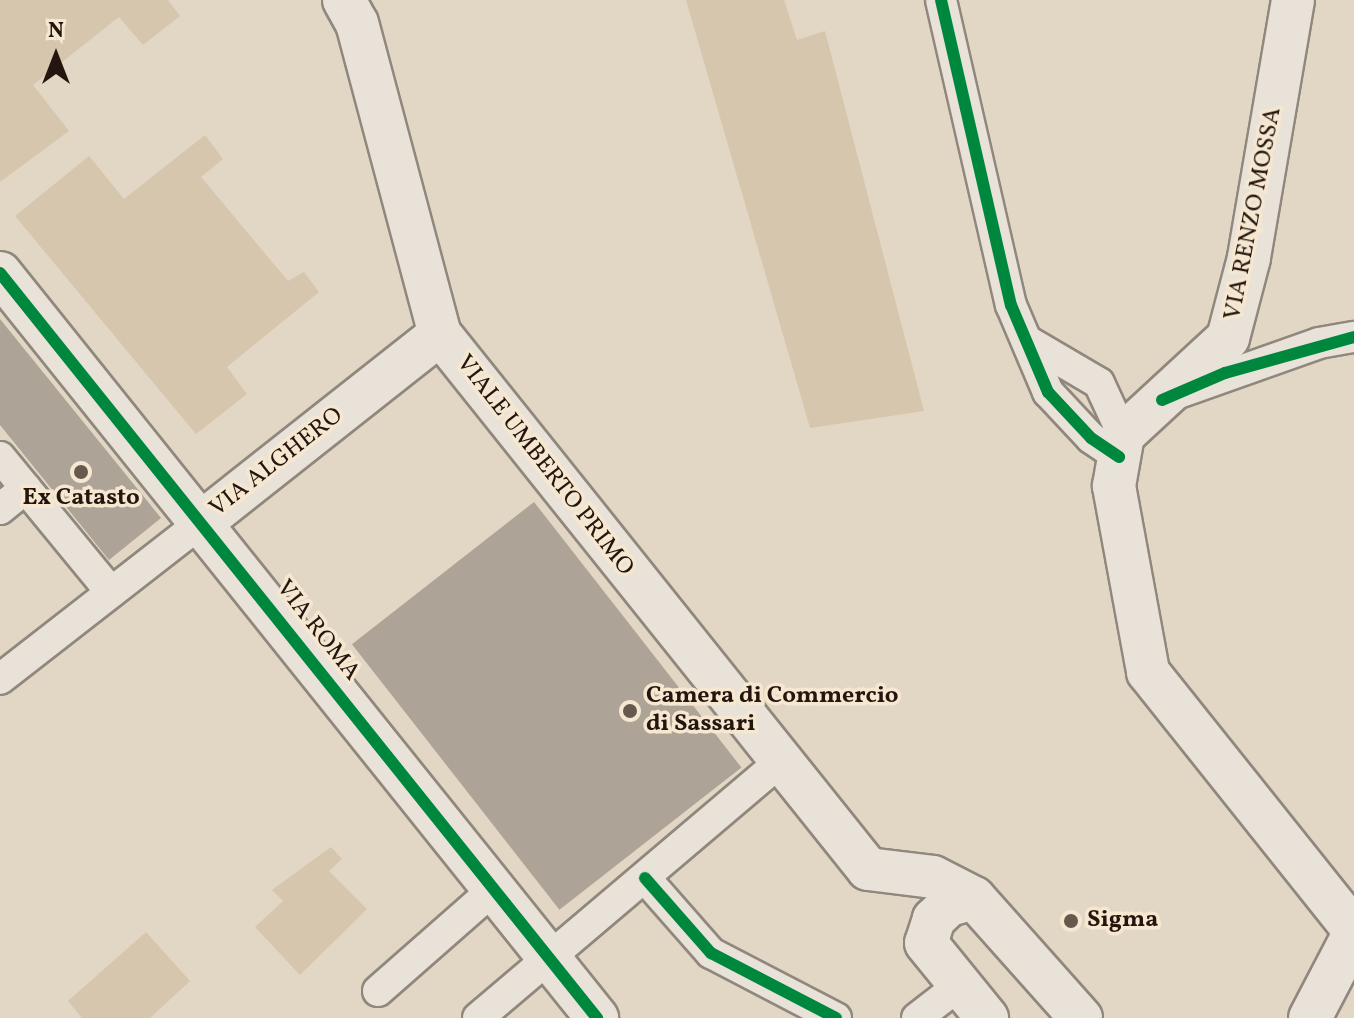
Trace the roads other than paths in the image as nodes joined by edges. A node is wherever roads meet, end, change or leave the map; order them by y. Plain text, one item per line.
1 (344, 0) edge
2 (941, 0) edge
3 (1293, 0) edge
4 (0, 273) edge
5 (440, 334) junction
6 (1354, 337) edge
7 (1029, 342) junction
8 (1162, 400) junction
9 (1121, 446) junction
10 (0, 457) edge
11 (26, 488) junction
12 (0, 509) edge
13 (202, 522) junction
14 (111, 592) junction
15 (0, 679) edge
16 (779, 763) junction
17 (645, 878) junction
18 (493, 890) junction
19 (974, 898) junction
20 (1354, 932) edge
21 (551, 961) junction
22 (961, 984) junction
23 (378, 991) dead end
24 (478, 1018) edge
25 (597, 1018) edge
26 (836, 1018) edge
27 (917, 1018) edge
28 (987, 1018) edge
29 (1081, 1018) edge
30 (1310, 1018) edge

1 - 5 main road, VIALE UMBERTO PRIMO
2 - 7 street
3 - 8 main road, VIA RENZO MOSSA
4 - 13 main road, VIA ROMA
5 - 13 main road, VIA ALGHERO
5 - 16 main road, VIALE UMBERTO PRIMO
6 - 8 street
7 - 9 street
7 - 9 street
8 - 9 main road, VIA RENZO MOSSA
9 - 20 main road
10 - 11 street
11 - 12 street
11 - 14 street
13 - 14 street, VIA ALGHERO
13 - 18 main road, VIA ROMA
14 - 15 street, VIA ALGHERO
16 - 17 street
16 - 19 main road, VIALE UMBERTO PRIMO
17 - 21 street
17 - 26 street
18 - 21 main road, VIA ROMA
18 - 23 street
19 - 22 main road
19 - 29 main road
20 - 30 main road
21 - 24 street
21 - 25 main road, VIA ROMA
22 - 27 street
22 - 28 main road

